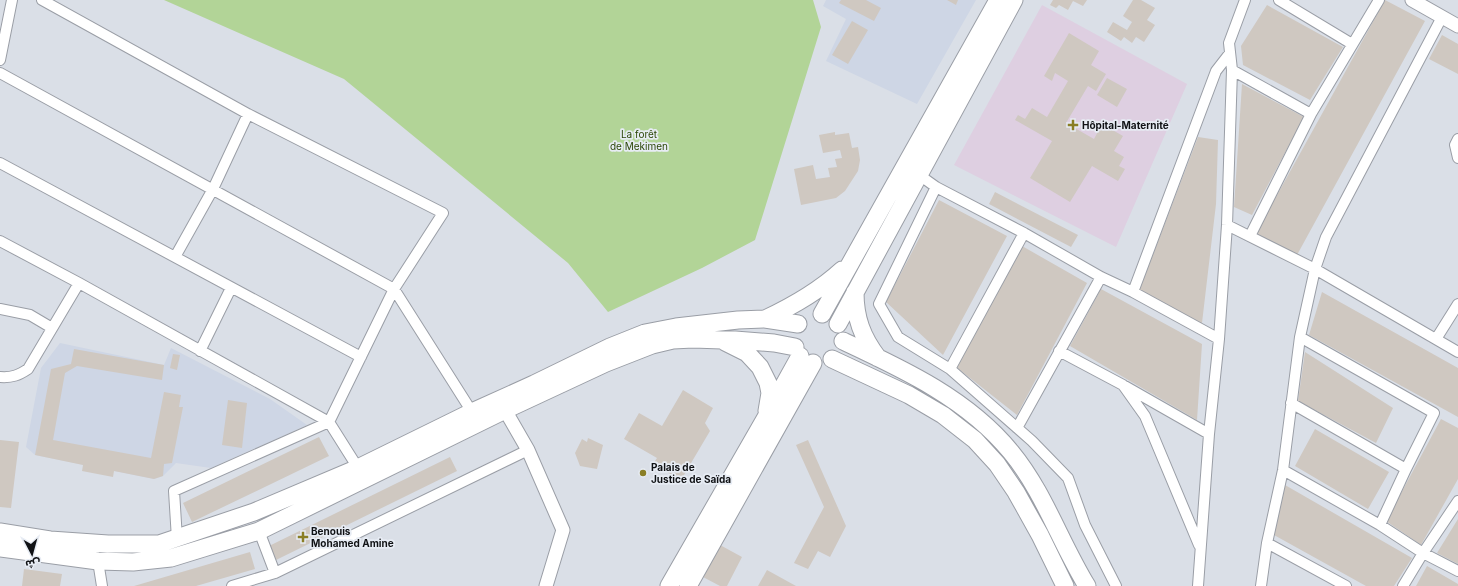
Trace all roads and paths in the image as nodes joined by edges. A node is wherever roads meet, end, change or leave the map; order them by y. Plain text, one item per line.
1 (12, 0) edge
2 (42, 0) edge
3 (998, 0) edge
4 (1014, 0) edge
5 (1245, 0) edge
6 (1279, 0) edge
7 (1379, 0) edge
8 (1412, 0) edge
9 (1442, 17) junction
10 (1458, 26) edge
11 (1352, 44) junction
12 (1230, 53) junction
13 (0, 60) edge
14 (1232, 70) junction
15 (0, 72) edge
16 (248, 114) junction
17 (1311, 114) junction
18 (1458, 139) edge
19 (1458, 158) edge
20 (0, 163) edge
21 (911, 170) junction
22 (936, 187) junction
23 (213, 189) junction
24 (1226, 225) junction
25 (1024, 233) junction
26 (1250, 236) junction
27 (0, 242) edge
28 (175, 257) junction
29 (851, 262) junction
30 (1315, 269) junction
31 (1101, 277) junction
32 (79, 283) junction
33 (231, 288) junction
34 (394, 289) junction
35 (855, 292) junction
36 (1133, 292) junction
37 (1458, 304) edge
38 (0, 309) edge
39 (822, 314) junction
40 (765, 319) junction
41 (798, 324) junction
42 (838, 324) junction
43 (52, 328) junction
44 (1300, 337) junction
45 (1219, 339) junction
46 (1436, 339) junction
47 (722, 340) junction
48 (843, 341) junction
49 (200, 351) junction
50 (1059, 351) junction
51 (1458, 352) edge
52 (803, 355) junction
53 (361, 358) junction
54 (878, 358) junction
55 (832, 359) junction
56 (950, 369) junction
57 (0, 377) edge
58 (1123, 385) junction
59 (1291, 402) junction
60 (505, 410) junction
61 (472, 412) junction
62 (765, 419) junction
63 (329, 422) junction
64 (1016, 428) junction
65 (1209, 434) junction
66 (528, 450) junction
67 (358, 468) junction
68 (1406, 469) junction
69 (1282, 470) junction
70 (1458, 501) edge
71 (1380, 526) junction
72 (259, 531) junction
73 (0, 532) edge
74 (176, 539) junction
75 (1267, 543) junction
76 (0, 548) edge
77 (1201, 548) junction
78 (1423, 553) junction
79 (98, 561) junction
80 (1458, 571) edge
81 (275, 573) junction
82 (102, 586) edge
83 (232, 586) edge
84 (546, 586) edge
85 (669, 586) edge
86 (688, 586) edge
87 (1065, 586) edge
88 (1087, 586) edge
89 (1116, 586) edge
90 (1198, 586) edge
91 (1261, 586) edge
92 (1346, 586) edge
93 (1403, 586) edge

1 - 13 street
2 - 16 street
3 - 21 main road
4 - 21 main road
5 - 12 street
6 - 11 street
7 - 11 street
8 - 9 street
9 - 10 street
9 - 30 street
11 - 17 street
12 - 14 street
12 - 36 street
14 - 17 street
14 - 24 street
15 - 23 street
16 - 23 street
16 - 34 street
17 - 26 street
18 - 19 street
20 - 28 street
21 - 22 street
21 - 29 main road
21 - 35 main road
22 - 25 street
22 - 56 street
23 - 28 street
23 - 34 street
24 - 26 street
24 - 45 street
25 - 31 street
25 - 56 street
26 - 30 street
27 - 32 street
28 - 33 street
29 - 39 main road
29 - 40 main road
30 - 44 street
30 - 46 street
31 - 36 street
31 - 50 street
32 - 43 street
32 - 49 street
33 - 49 street
33 - 53 street
34 - 53 street
34 - 61 street
35 - 42 main road
35 - 54 main road
36 - 45 street
37 - 46 street
38 - 43 street
39 - 41 main road
39 - 42 main road
40 - 41 main road
40 - 61 main road
41 - 52 main road
42 - 48 main road
43 - 57 street
44 - 59 street
44 - 68 street
45 - 65 street
46 - 51 street
47 - 52 main road
47 - 60 main road
47 - 62 main road
48 - 54 main road
48 - 55 main road
49 - 63 street
50 - 58 street
50 - 64 street
52 - 55 main road
52 - 62 main road
52 - 86 main road
53 - 63 street
54 - 88 main road
55 - 87 main road
56 - 64 street
58 - 65 street
58 - 77 street
59 - 68 street
59 - 69 street
60 - 66 street
60 - 72 main road
61 - 67 main road
62 - 85 main road
63 - 67 street
63 - 74 street
64 - 89 street
65 - 77 street
66 - 81 street
66 - 84 street
67 - 74 main road
68 - 71 street
69 - 71 street
69 - 75 street
70 - 78 street
71 - 78 street
72 - 79 main road
72 - 81 street
73 - 74 main road
75 - 91 street
75 - 92 street
76 - 79 main road
77 - 90 street
78 - 80 street
78 - 93 street
79 - 82 street
81 - 83 street

